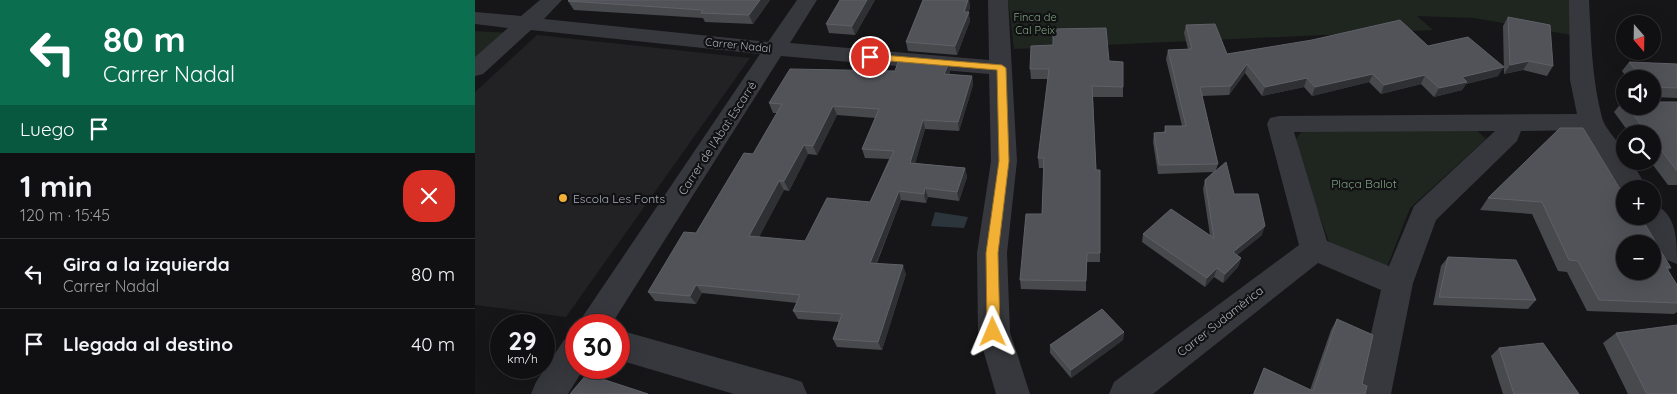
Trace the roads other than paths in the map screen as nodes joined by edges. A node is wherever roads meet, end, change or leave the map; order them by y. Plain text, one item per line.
1 (552, 0) edge
2 (807, 0) edge
3 (998, 0) edge
4 (1579, 0) edge
5 (475, 18) edge
6 (527, 23) junction
7 (776, 49) junction
8 (1002, 68) junction
9 (475, 69) edge
10 (1591, 122) junction
11 (1508, 124) junction
12 (1629, 180) edge
13 (1659, 225) edge
14 (1315, 249) junction
15 (1677, 252) edge
16 (1398, 283) junction
17 (600, 314) edge
18 (630, 348) edge
19 (565, 368) edge
20 (548, 394) edge
21 (790, 394) edge
22 (1013, 394) edge
23 (1126, 394) edge
24 (1374, 394) edge

1 - 6 street
2 - 7 street, Carrer de l'Abat Escarré
3 - 8 street
4 - 10 street
5 - 6 street, Carrer Nadal
6 - 7 street, Carrer Nadal
6 - 9 street
7 - 8 street, Carrer Nadal
7 - 17 street, Carrer de l'Abat Escarré
8 - 22 street
10 - 11 street
10 - 12 street
11 - 14 street
11 - 16 street
13 - 15 street
14 - 16 street
14 - 23 street, Carrer Sudamèrica
16 - 24 street
18 - 21 street
19 - 20 street

